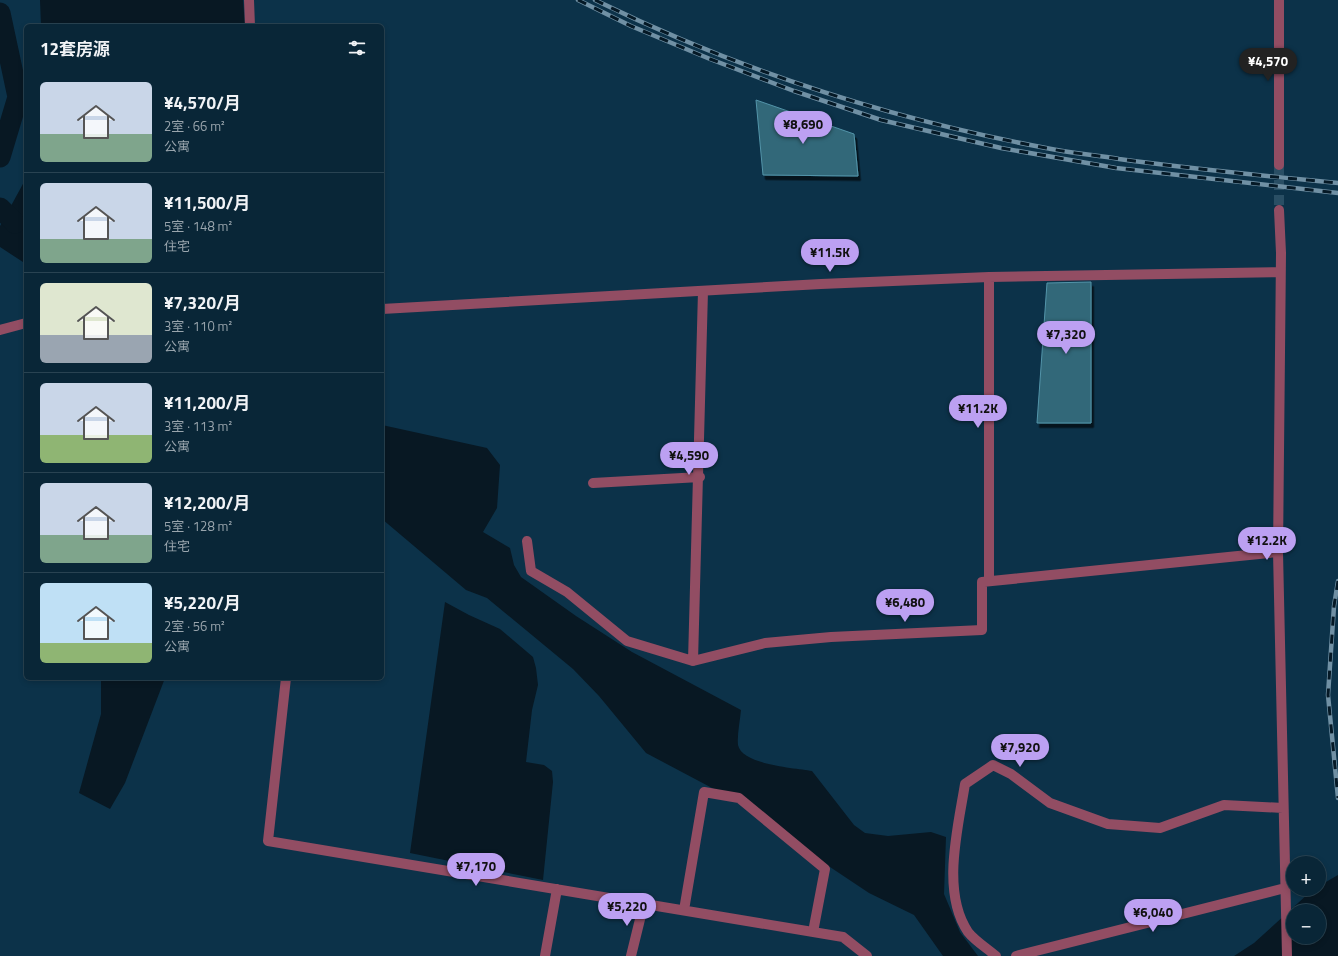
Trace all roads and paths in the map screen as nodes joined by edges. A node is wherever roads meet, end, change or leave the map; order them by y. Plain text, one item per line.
1 (249, 0) edge
2 (1279, 0) edge
3 (250, 24) edge
4 (1279, 165) tunnel mouth
5 (1279, 210) tunnel mouth
6 (1280, 272) junction
7 (989, 277) junction
8 (703, 291) junction
9 (384, 309) edge
10 (24, 324) edge
11 (0, 330) edge
12 (700, 477) junction
13 (593, 483) dead end
14 (527, 540) dead end
15 (1278, 552) junction
16 (990, 581) junction
17 (693, 661) junction
18 (286, 680) edge
19 (1284, 808) junction
20 (1285, 888) junction
21 (557, 889) junction
22 (644, 903) junction
23 (684, 910) junction
24 (813, 932) junction
25 (546, 956) edge
26 (631, 956) edge
27 (867, 956) edge
28 (996, 956) edge
29 (1016, 956) edge
30 (1287, 956) edge

1 - 3 street
2 - 4 street
5 - 6 street
6 - 7 street
6 - 15 street
7 - 8 street
7 - 16 street
8 - 9 street
8 - 12 street
10 - 11 street
12 - 13 street
12 - 17 street
14 - 17 street
15 - 16 street
15 - 19 street
16 - 17 street
18 - 21 street
19 - 20 street
19 - 28 street
20 - 29 street
20 - 30 street
21 - 22 street
21 - 25 street
22 - 23 street
22 - 26 street
23 - 24 street
23 - 24 street
24 - 27 street

